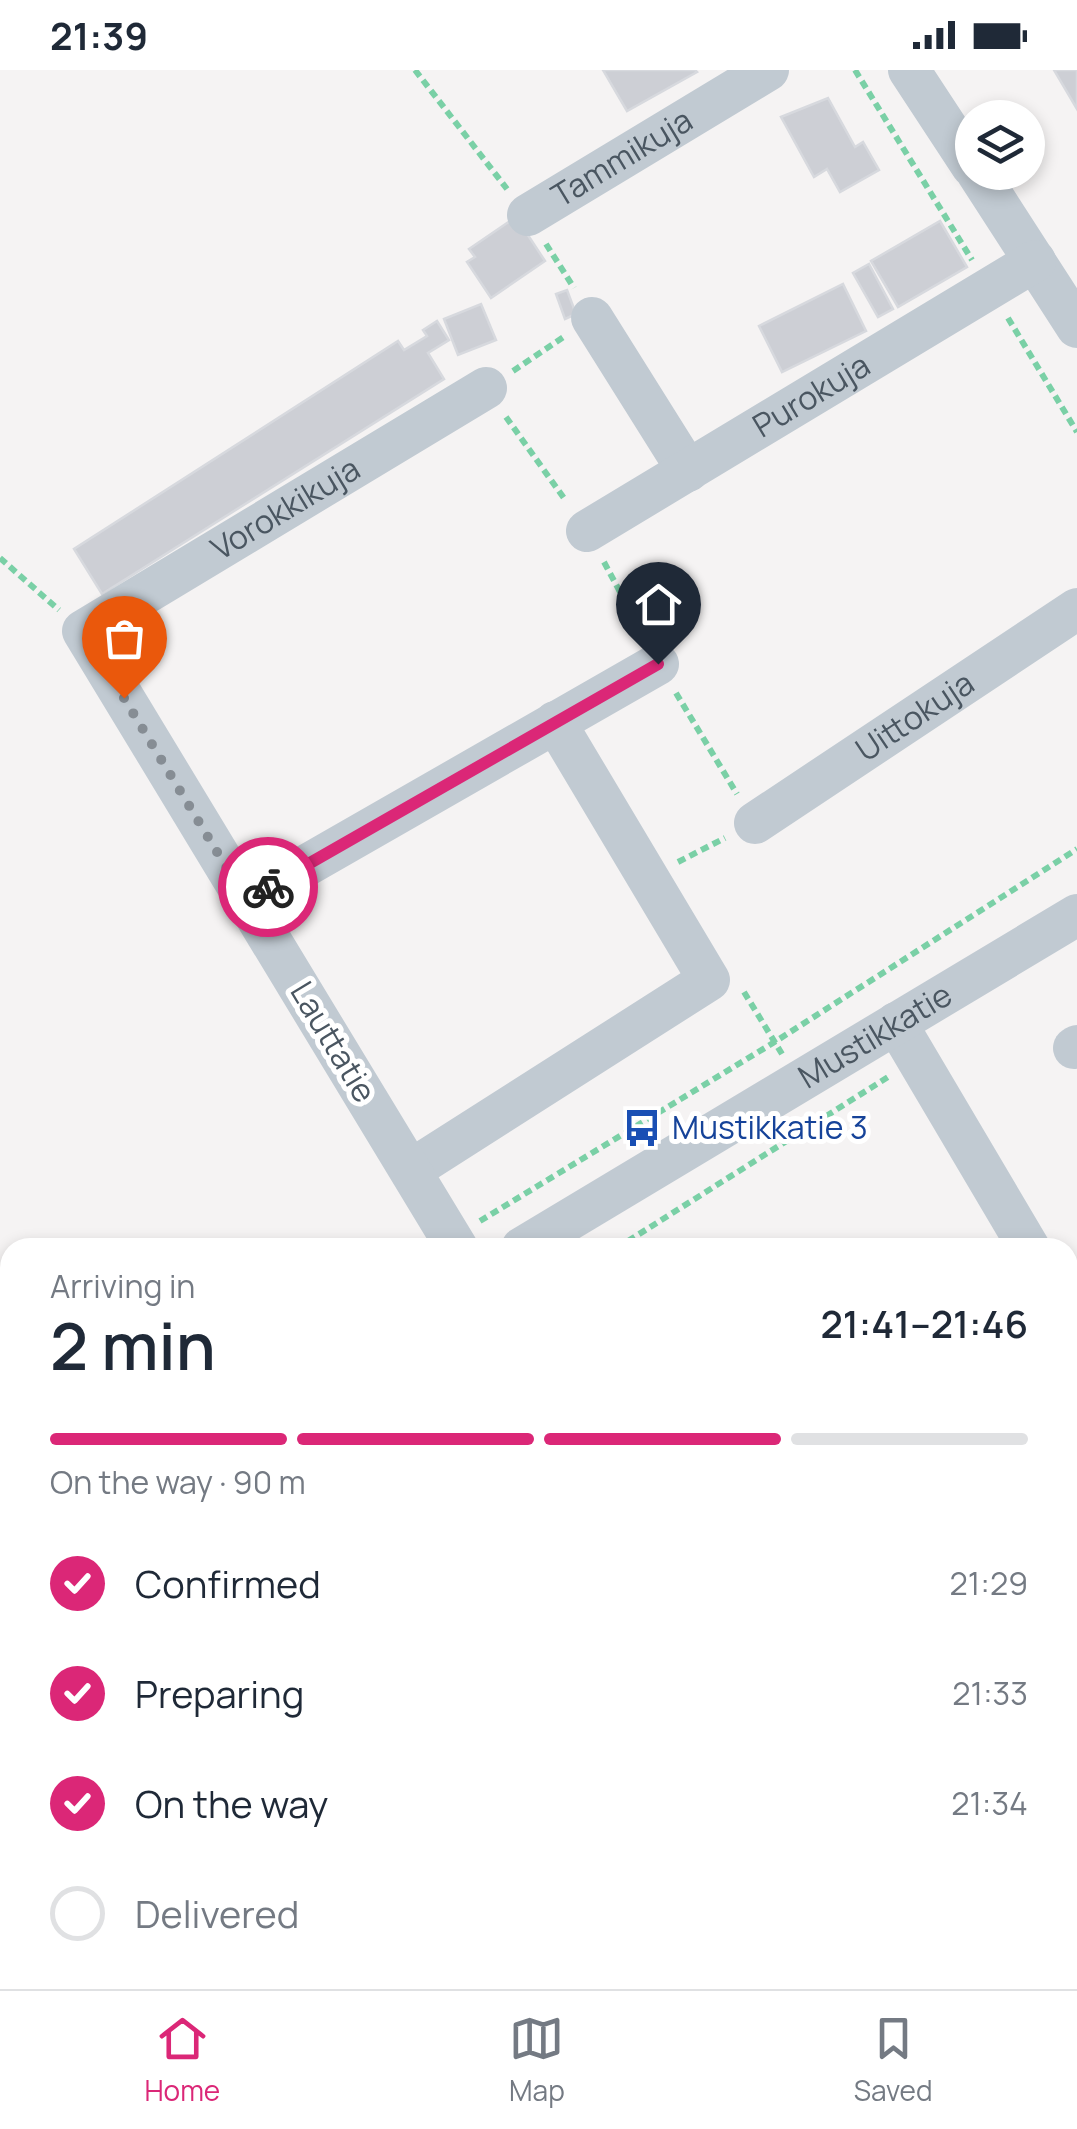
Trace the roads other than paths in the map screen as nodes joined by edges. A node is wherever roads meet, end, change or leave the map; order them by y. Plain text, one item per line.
1 (768, 70) edge
2 (910, 70) edge
3 (955, 140) edge
4 (989, 190) edge
5 (528, 215) road end
6 (1035, 261) junction
7 (592, 318) dead end
8 (1077, 328) edge
9 (486, 388) dead end
10 (688, 471) junction
11 (588, 531) dead end
12 (1077, 610) edge
13 (83, 631) joint
14 (658, 664) dead end
15 (555, 722) junction
16 (755, 823) dead end
17 (246, 900) junction
18 (1077, 915) edge
19 (906, 1041) junction
20 (411, 1170) junction
21 (451, 1238) edge
22 (541, 1238) edge
23 (1009, 1238) edge

1 - 5 street, Tammikuja
2 - 3 street
4 - 6 street
6 - 8 street
6 - 10 street, Purokuja
7 - 10 street
9 - 13 street, Vorokkikuja
10 - 11 street, Purokuja
12 - 16 street, Uittokuja
13 - 17 street, Lauttatie
14 - 15 street
15 - 17 street
15 - 20 street
17 - 20 street, Lauttatie
18 - 19 street, Mustikkatie
19 - 22 street, Mustikkatie
19 - 23 street
20 - 21 street, Lauttatie

